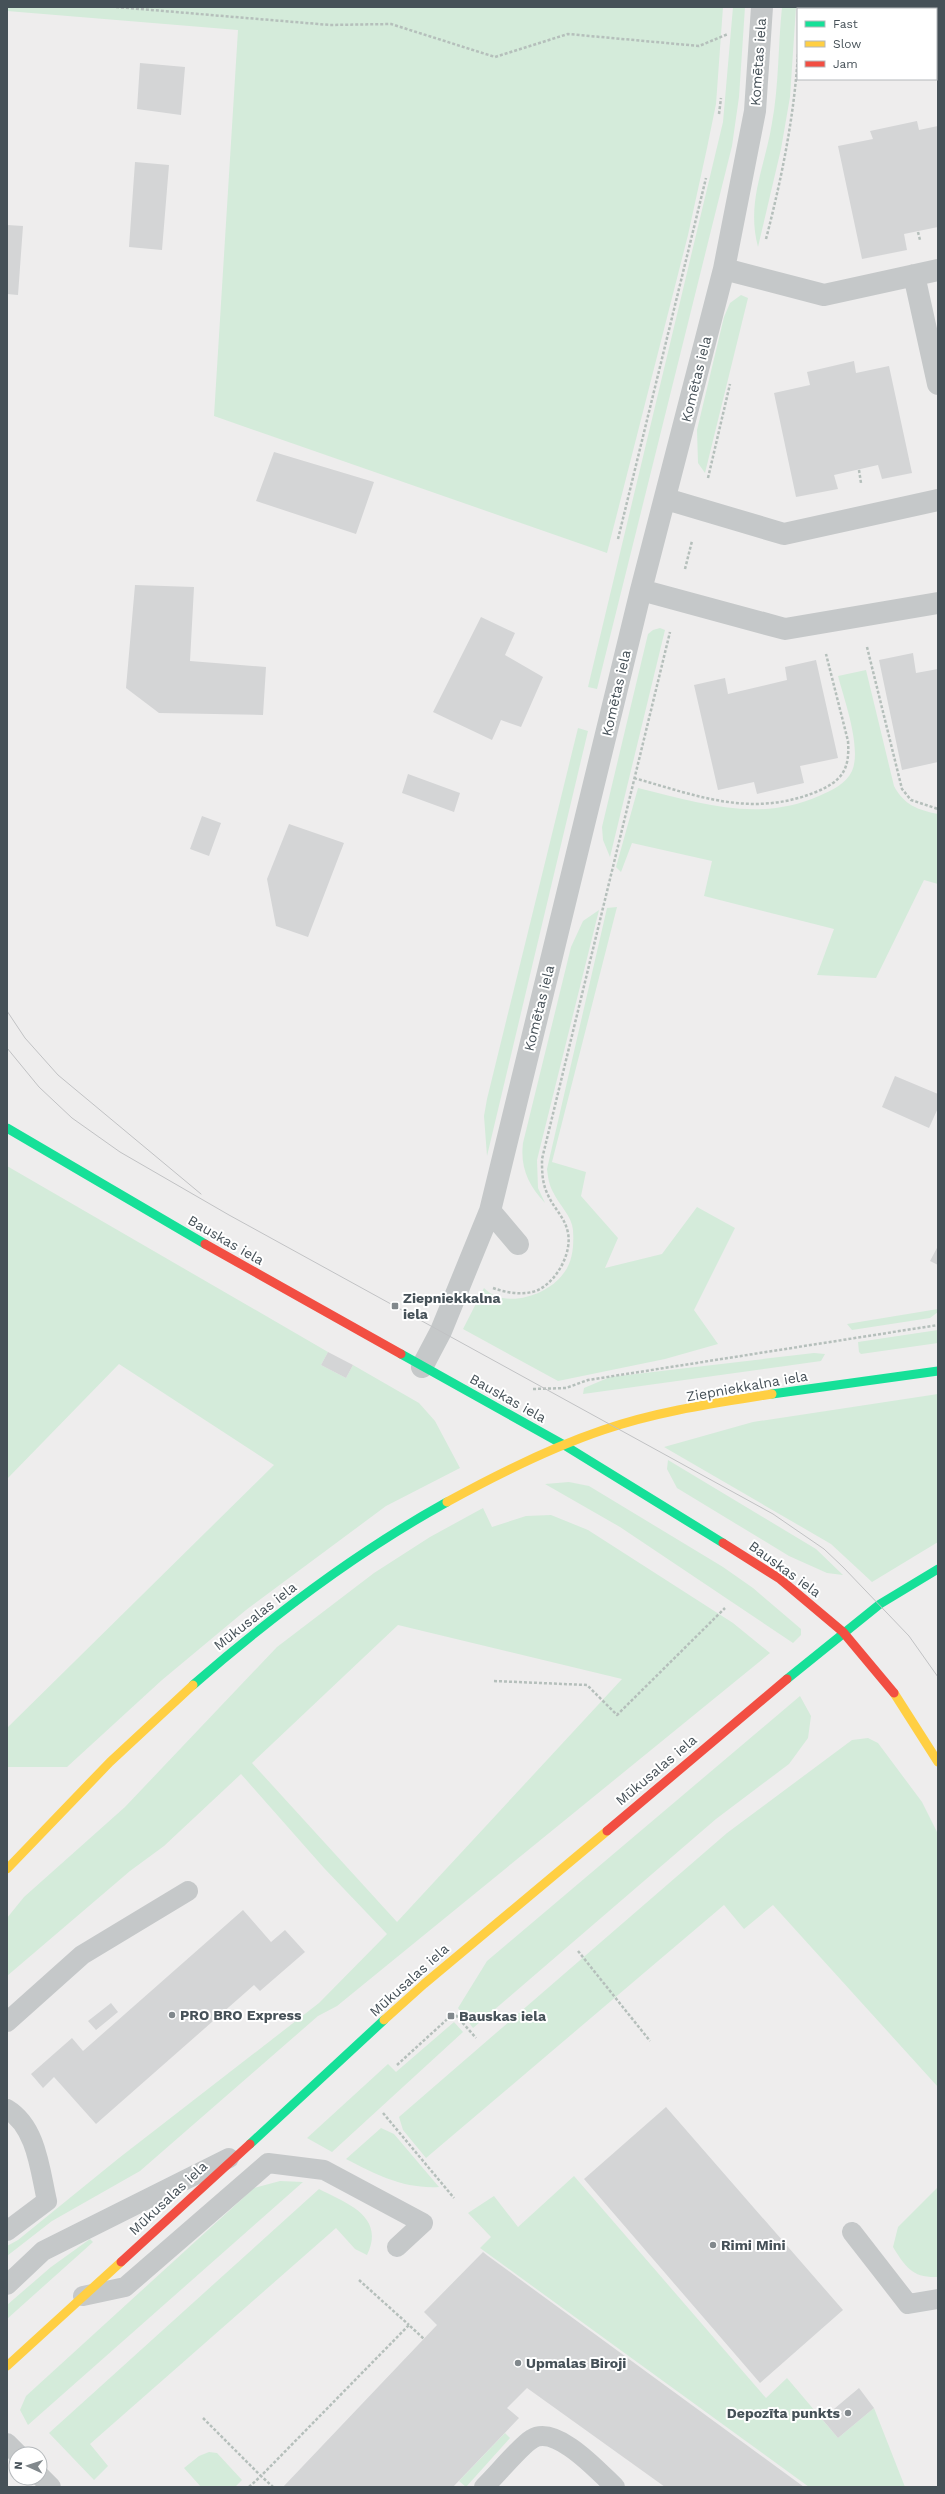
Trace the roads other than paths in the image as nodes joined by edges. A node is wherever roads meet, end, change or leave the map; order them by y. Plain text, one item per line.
1 (762, 7) edge
2 (724, 269) junction
3 (938, 270) edge
4 (914, 275) junction
5 (938, 384) edge
6 (666, 499) junction
7 (938, 500) edge
8 (641, 590) junction
9 (938, 603) edge
10 (7, 1128) edge
11 (490, 1211) junction
12 (518, 1244) dead end
13 (422, 1366) junction
14 (938, 1371) edge
15 (564, 1445) junction
16 (938, 1569) edge
17 (843, 1632) junction
18 (938, 1762) edge
19 (7, 1869) edge
20 (188, 1891) dead end
21 (7, 2022) edge
22 (7, 2109) edge
23 (237, 2154) junction
24 (7, 2231) edge
25 (852, 2232) dead end
26 (397, 2247) dead end
27 (7, 2285) edge
28 (83, 2296) junction
29 (938, 2299) edge
30 (7, 2366) edge
31 (484, 2487) edge
32 (615, 2487) edge

1 - 2 street, Komētas iela
2 - 4 street
2 - 6 street, Komētas iela
3 - 4 street
4 - 5 street
6 - 7 street
6 - 8 street, Komētas iela
8 - 9 street
8 - 11 street, Komētas iela
10 - 13 main road, Bauskas iela
11 - 12 street
11 - 13 street, Komētas iela
13 - 15 main road, Bauskas iela
14 - 15 main road, Ziepniekkalna iela
15 - 17 main road, Bauskas iela
15 - 19 main road, Mūkusalas iela
16 - 17 main road
17 - 18 main road, Bauskas iela
17 - 23 main road, Mūkusalas iela
20 - 21 lane
22 - 24 lane
23 - 27 lane
23 - 28 main road, Mūkusalas iela
25 - 29 lane
26 - 28 lane
28 - 30 main road, Mūkusalas iela
31 - 32 lane

